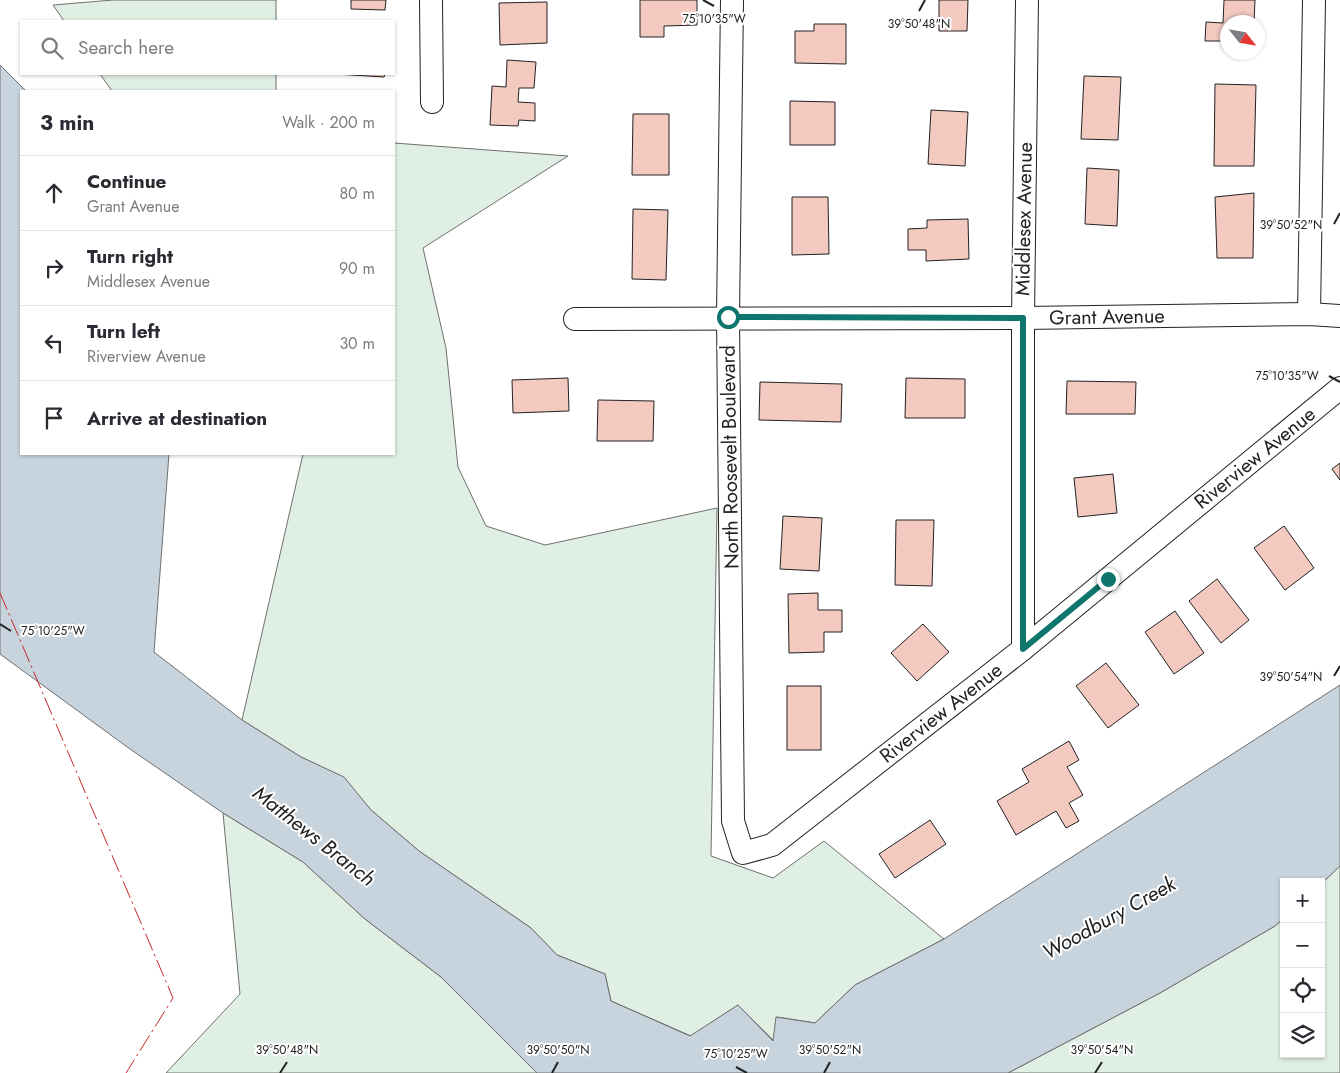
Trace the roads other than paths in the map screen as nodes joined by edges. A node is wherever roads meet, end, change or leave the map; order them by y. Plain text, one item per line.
1 (431, 0) edge
2 (732, 0) edge
3 (1026, 0) edge
4 (1314, 0) edge
5 (432, 102) dead end
6 (1309, 314) junction
7 (1340, 316) edge
8 (728, 317) junction
9 (1023, 318) junction
10 (574, 319) dead end
11 (1340, 388) edge
12 (1023, 649) junction
13 (743, 854) joint

1 - 5 street
2 - 8 street, North Roosevelt Boulevard
3 - 9 street, Middlesex Avenue
4 - 6 street
6 - 7 street, Grant Avenue
6 - 9 street, Grant Avenue
8 - 9 street, Grant Avenue
8 - 10 street, Grant Avenue
8 - 13 street, North Roosevelt Boulevard
9 - 12 street, Middlesex Avenue
11 - 12 street, Riverview Avenue
12 - 13 street, Riverview Avenue

